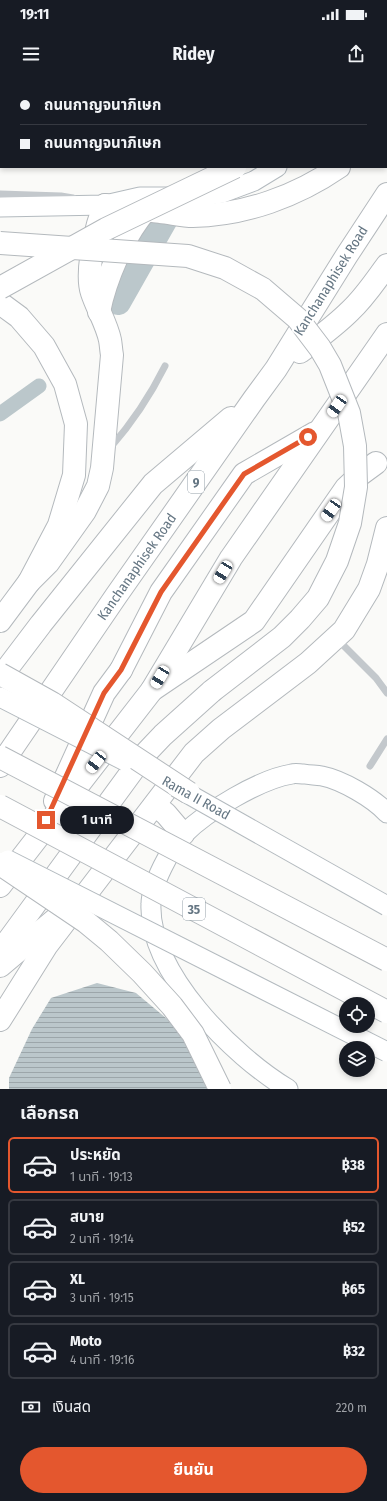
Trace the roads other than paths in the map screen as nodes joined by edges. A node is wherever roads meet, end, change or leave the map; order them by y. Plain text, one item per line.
1 (233, 168) edge
2 (275, 168) edge
3 (338, 168) edge
4 (0, 194) edge
5 (387, 194) edge
6 (105, 206) junction
7 (146, 206) junction
8 (0, 207) edge
9 (0, 243) edge
10 (387, 265) edge
11 (0, 288) edge
12 (0, 303) edge
13 (99, 312) junction
14 (387, 334) edge
15 (165, 366) dead end
16 (276, 369) junction
17 (254, 399) junction
18 (321, 429) junction
19 (103, 456) junction
20 (376, 463) dead end
21 (387, 528) edge
22 (29, 582) junction
23 (0, 621) edge
24 (335, 638) junction
25 (0, 674) edge
26 (0, 678) edge
27 (152, 690) junction
28 (387, 693) edge
29 (0, 697) edge
30 (387, 740) edge
31 (0, 757) edge
32 (0, 766) edge
33 (370, 766) dead end
34 (189, 793) junction
35 (155, 804) junction
36 (0, 806) edge
37 (387, 813) edge
38 (183, 834) junction
39 (40, 835) junction
40 (0, 856) edge
41 (0, 864) edge
42 (0, 886) edge
43 (86, 894) junction
44 (387, 906) edge
45 (0, 952) edge
46 (387, 960) edge
47 (0, 966) edge
48 (387, 1012) edge
49 (0, 1020) edge
50 (387, 1052) edge
51 (220, 1089) edge
52 (288, 1089) edge

1 - 11 highway, bridge
2 - 7 main road, bridge
3 - 7 highway
4 - 6 lane
5 - 16 highway, Kanchanaphisek Road / 9
6 - 7 highway
6 - 8 main road
6 - 13 highway
7 - 13 highway
9 - 45 highway, bridge
10 - 16 highway, Kanchanaphisek Road / 9
12 - 22 highway
13 - 19 highway
14 - 18 highway
15 - 19 lane
16 - 17 highway, Kanchanaphisek Road / 9
17 - 26 highway
17 - 32 highway, Kanchanaphisek Road / 9
18 - 27 highway
18 - 39 highway
19 - 22 highway
20 - 27 highway
21 - 24 highway
22 - 23 highway
24 - 28 lane
24 - 35 highway
25 - 34 highway, bridge
27 - 39 highway
29 - 34 main road, Rama II Road, bridge
30 - 33 lane
31 - 46 highway, bridge
34 - 44 main road, Rama II Road, bridge
35 - 38 highway
35 - 43 highway
36 - 48 highway, 35, bridge
37 - 38 main road
38 - 52 main road
39 - 42 highway
40 - 50 main road, bridge
41 - 51 highway, bridge
43 - 47 highway
43 - 49 highway

